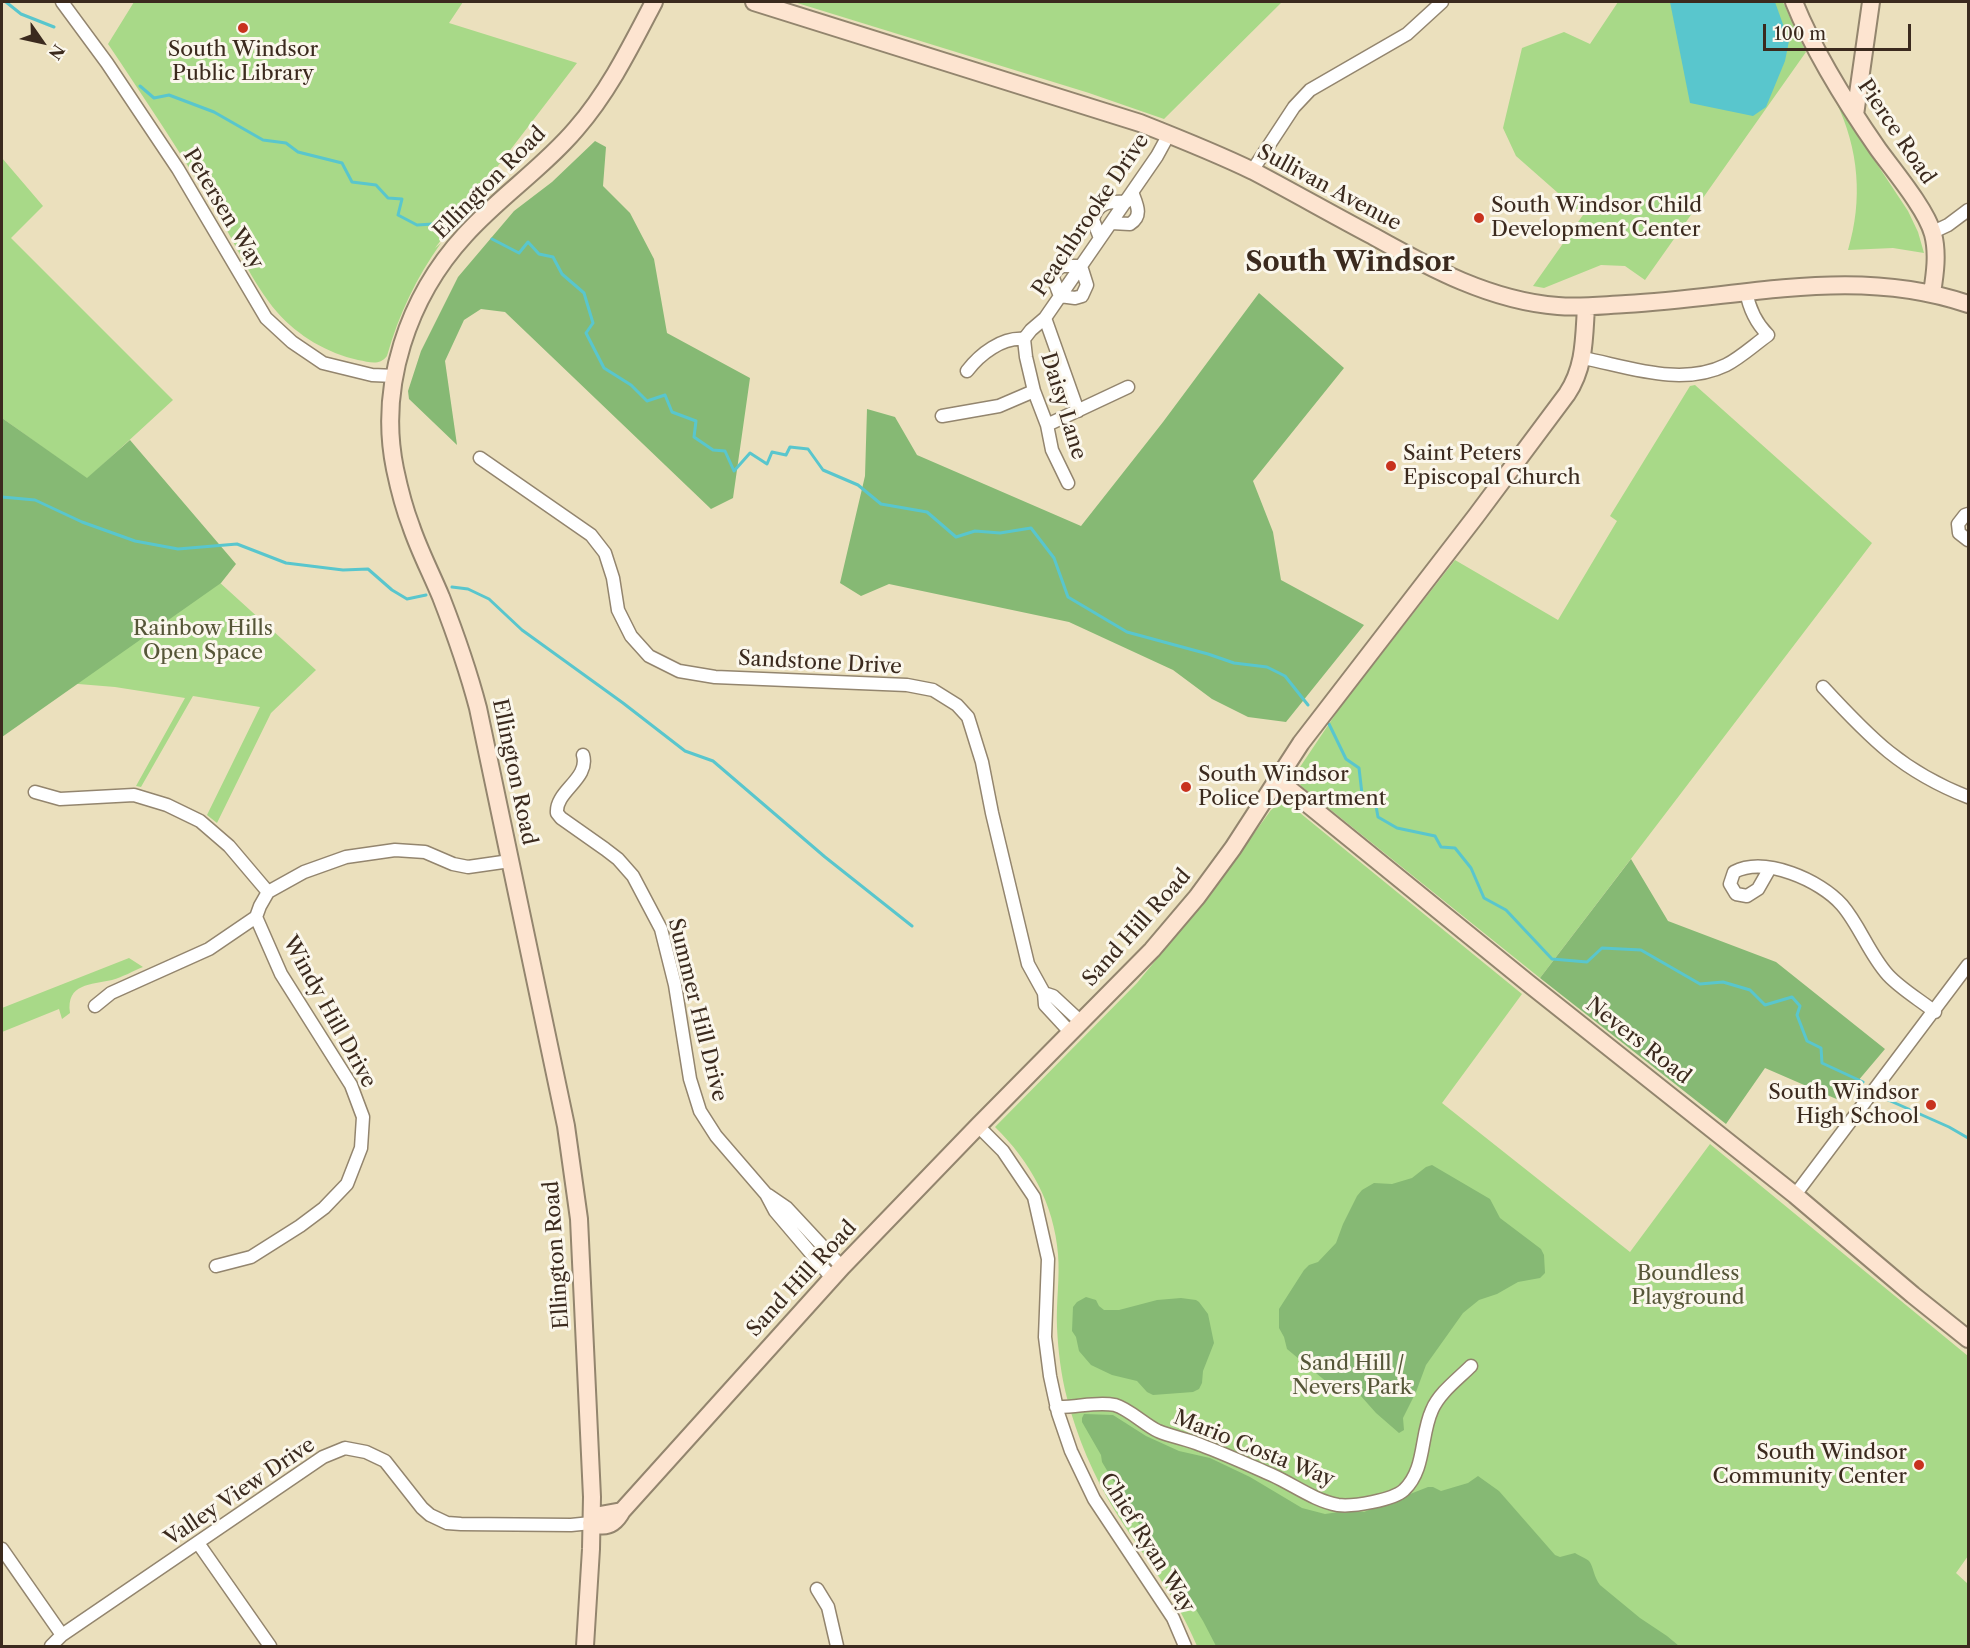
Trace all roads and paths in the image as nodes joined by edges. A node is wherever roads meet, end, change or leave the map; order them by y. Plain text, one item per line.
1 (62, 2) edge
2 (654, 2) edge
3 (754, 2) edge
4 (1442, 2) edge
5 (1794, 2) edge
6 (1871, 2) edge
7 (1855, 115) junction
8 (1169, 134) junction
9 (1252, 171) junction
10 (1129, 197) junction
11 (1968, 210) edge
12 (1111, 223) junction
13 (1933, 232) junction
14 (1100, 238) junction
15 (1081, 266) junction
16 (1746, 291) junction
17 (1932, 293) junction
18 (1060, 296) junction
19 (1968, 304) edge
20 (1586, 306) junction
21 (1045, 318) junction
22 (1024, 339) junction
23 (1583, 357) junction
24 (967, 371) dead end
25 (395, 376) junction
26 (1128, 387) dead end
27 (1034, 391) junction
28 (1078, 411) junction
29 (942, 416) dead end
30 (1047, 425) junction
31 (480, 458) dead end
32 (1068, 483) dead end
33 (1968, 514) edge
34 (1968, 540) edge
35 (1824, 687) dead end
36 (583, 755) dead end
37 (1278, 780) junction
38 (35, 792) dead end
39 (1968, 797) edge
40 (510, 861) junction
41 (1770, 868) dead end
42 (268, 892) junction
43 (256, 917) junction
44 (1968, 965) edge
45 (95, 1006) dead end
46 (1935, 1012) junction
47 (1076, 1027) junction
48 (978, 1126) junction
49 (1795, 1195) junction
50 (216, 1266) dead end
51 (837, 1272) junction
52 (1968, 1340) edge
53 (1471, 1366) dead end
54 (1056, 1407) junction
55 (591, 1523) junction
56 (198, 1543) junction
57 (2, 1549) edge
58 (817, 1589) dead end
59 (62, 1635) junction
60 (51, 1647) edge
61 (270, 1647) edge
62 (585, 1647) edge
63 (837, 1647) edge
64 (1185, 1647) edge

1 - 25 street, Petersen Way
2 - 25 main road, Ellington Road
3 - 8 main road, Sullivan Avenue
4 - 9 street
5 - 7 main road, Pierce Road
6 - 7 main road
7 - 13 main road, Pierce Road
8 - 9 main road, Sullivan Avenue
8 - 10 street, Peachbrooke Drive
9 - 20 main road, Sullivan Avenue
10 - 12 street, Peachbrooke Drive
10 - 12 street
10 - 14 street
11 - 13 street
12 - 14 street, Peachbrooke Drive
13 - 17 main road, Pierce Road
14 - 15 street, Peachbrooke Drive
15 - 18 street, Peachbrooke Drive
15 - 18 street
15 - 18 street
16 - 17 main road, Sullivan Avenue
16 - 20 main road, Sullivan Avenue
16 - 23 street
17 - 19 main road, Sullivan Avenue
18 - 21 street, Peachbrooke Drive
20 - 23 main road, Sand Hill Road
21 - 22 street, Peachbrooke Drive
21 - 28 street, Peachbrooke Drive
22 - 24 street
22 - 27 street, Daisy Lane
23 - 37 main road, Sand Hill Road
25 - 40 main road, Ellington Road
26 - 28 street
27 - 29 street
27 - 30 street, Daisy Lane
28 - 30 street
30 - 32 street, Daisy Lane
31 - 47 street, Sandstone Drive
33 - 34 street
35 - 39 street
36 - 51 street, Summer Hill Drive
37 - 47 main road, Sand Hill Road
37 - 49 main road, Nevers Road
38 - 42 street
40 - 42 street
40 - 55 main road, Ellington Road
41 - 46 street
42 - 43 street
43 - 45 street
43 - 50 street, Windy Hill Drive
44 - 46 street
46 - 49 street
47 - 48 main road, Sand Hill Road
48 - 51 main road, Sand Hill Road
48 - 54 street, Chief Ryan Way
49 - 52 main road, Nevers Road
51 - 55 main road, Sand Hill Road
53 - 54 street, Mario Costa Way
54 - 64 street, Chief Ryan Way
55 - 56 street, Valley View Drive
55 - 62 main road, Ellington Road
56 - 59 street, Valley View Drive
56 - 61 street
57 - 59 street
58 - 63 street
59 - 60 street, Valley View Drive

